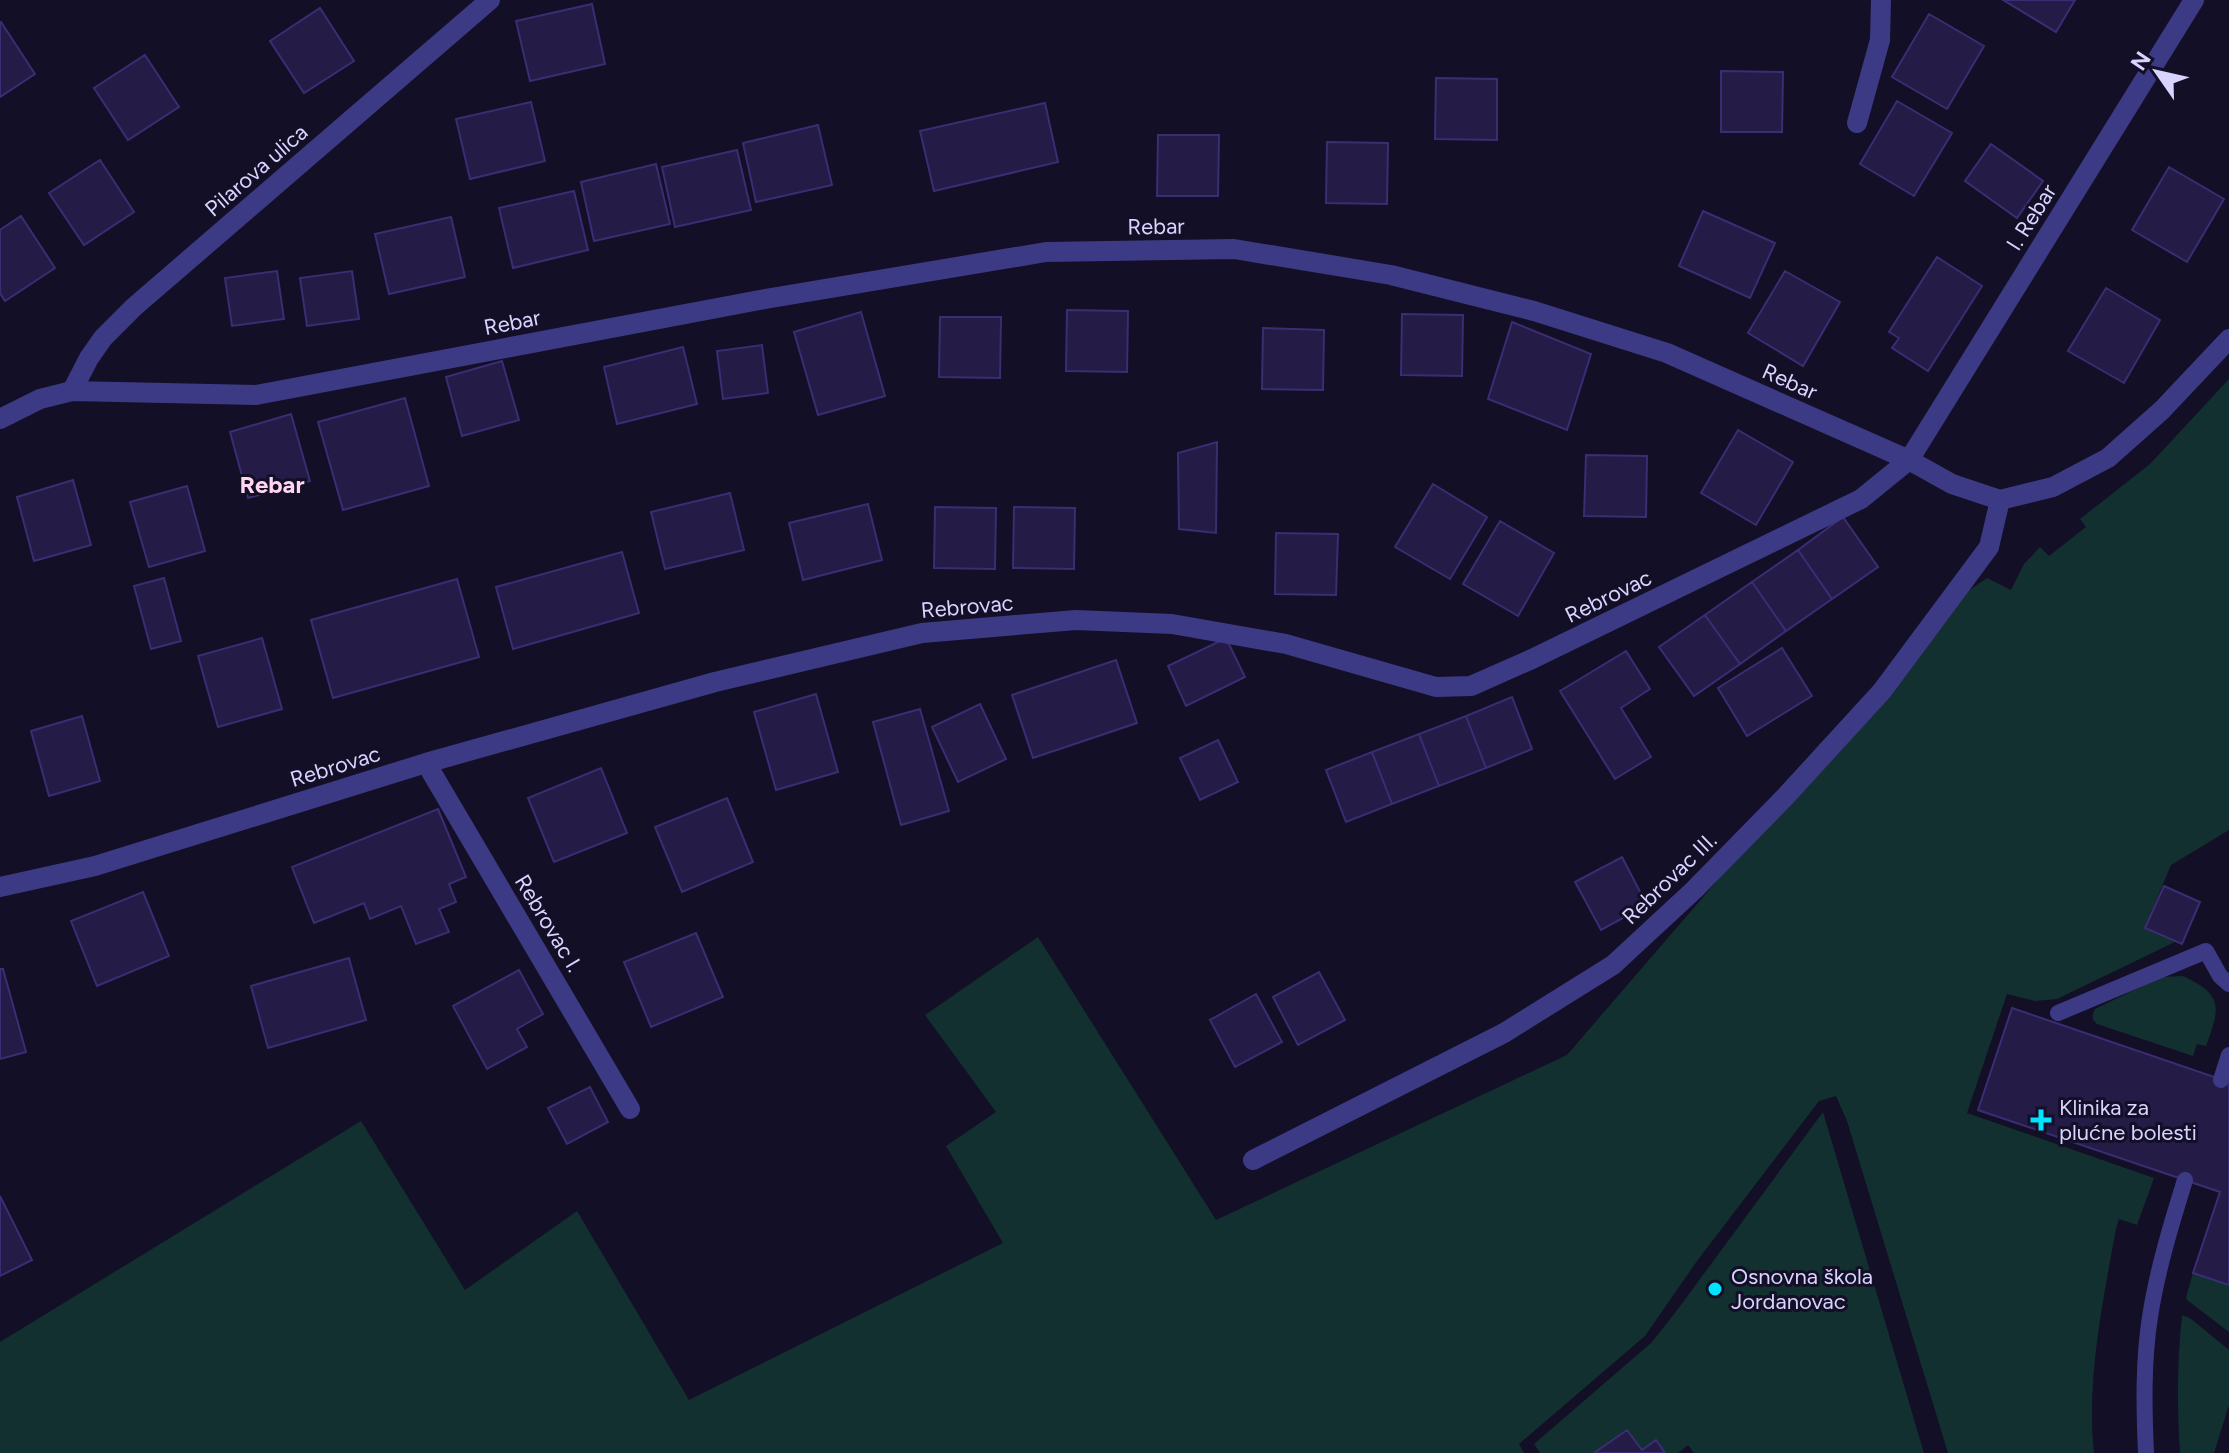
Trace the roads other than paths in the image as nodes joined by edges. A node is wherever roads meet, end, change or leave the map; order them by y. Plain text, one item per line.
1 (490, 0) edge
2 (1881, 0) edge
3 (2194, 0) edge
4 (1857, 123) dead end
5 (2229, 339) edge
6 (72, 391) junction
7 (0, 419) edge
8 (1909, 460) junction
9 (2000, 500) junction
10 (426, 763) junction
11 (0, 887) edge
12 (2229, 984) edge
13 (2058, 1013) dead end
14 (2229, 1055) edge
15 (2221, 1080) dead end
16 (630, 1109) dead end
17 (1253, 1160) dead end
18 (2185, 1180) dead end
19 (2146, 1453) edge

1 - 6 street, Pilarova ulica
2 - 4 street
3 - 8 street, I. Rebar
5 - 9 street
6 - 7 street, Rebar
6 - 8 street, Rebar
8 - 9 street, Rebar
8 - 10 street, Rebrovac
9 - 17 street, Rebrovac III.
10 - 11 street, Rebrovac
10 - 16 street, Rebrovac I.
12 - 13 lane
14 - 15 lane
18 - 19 lane

